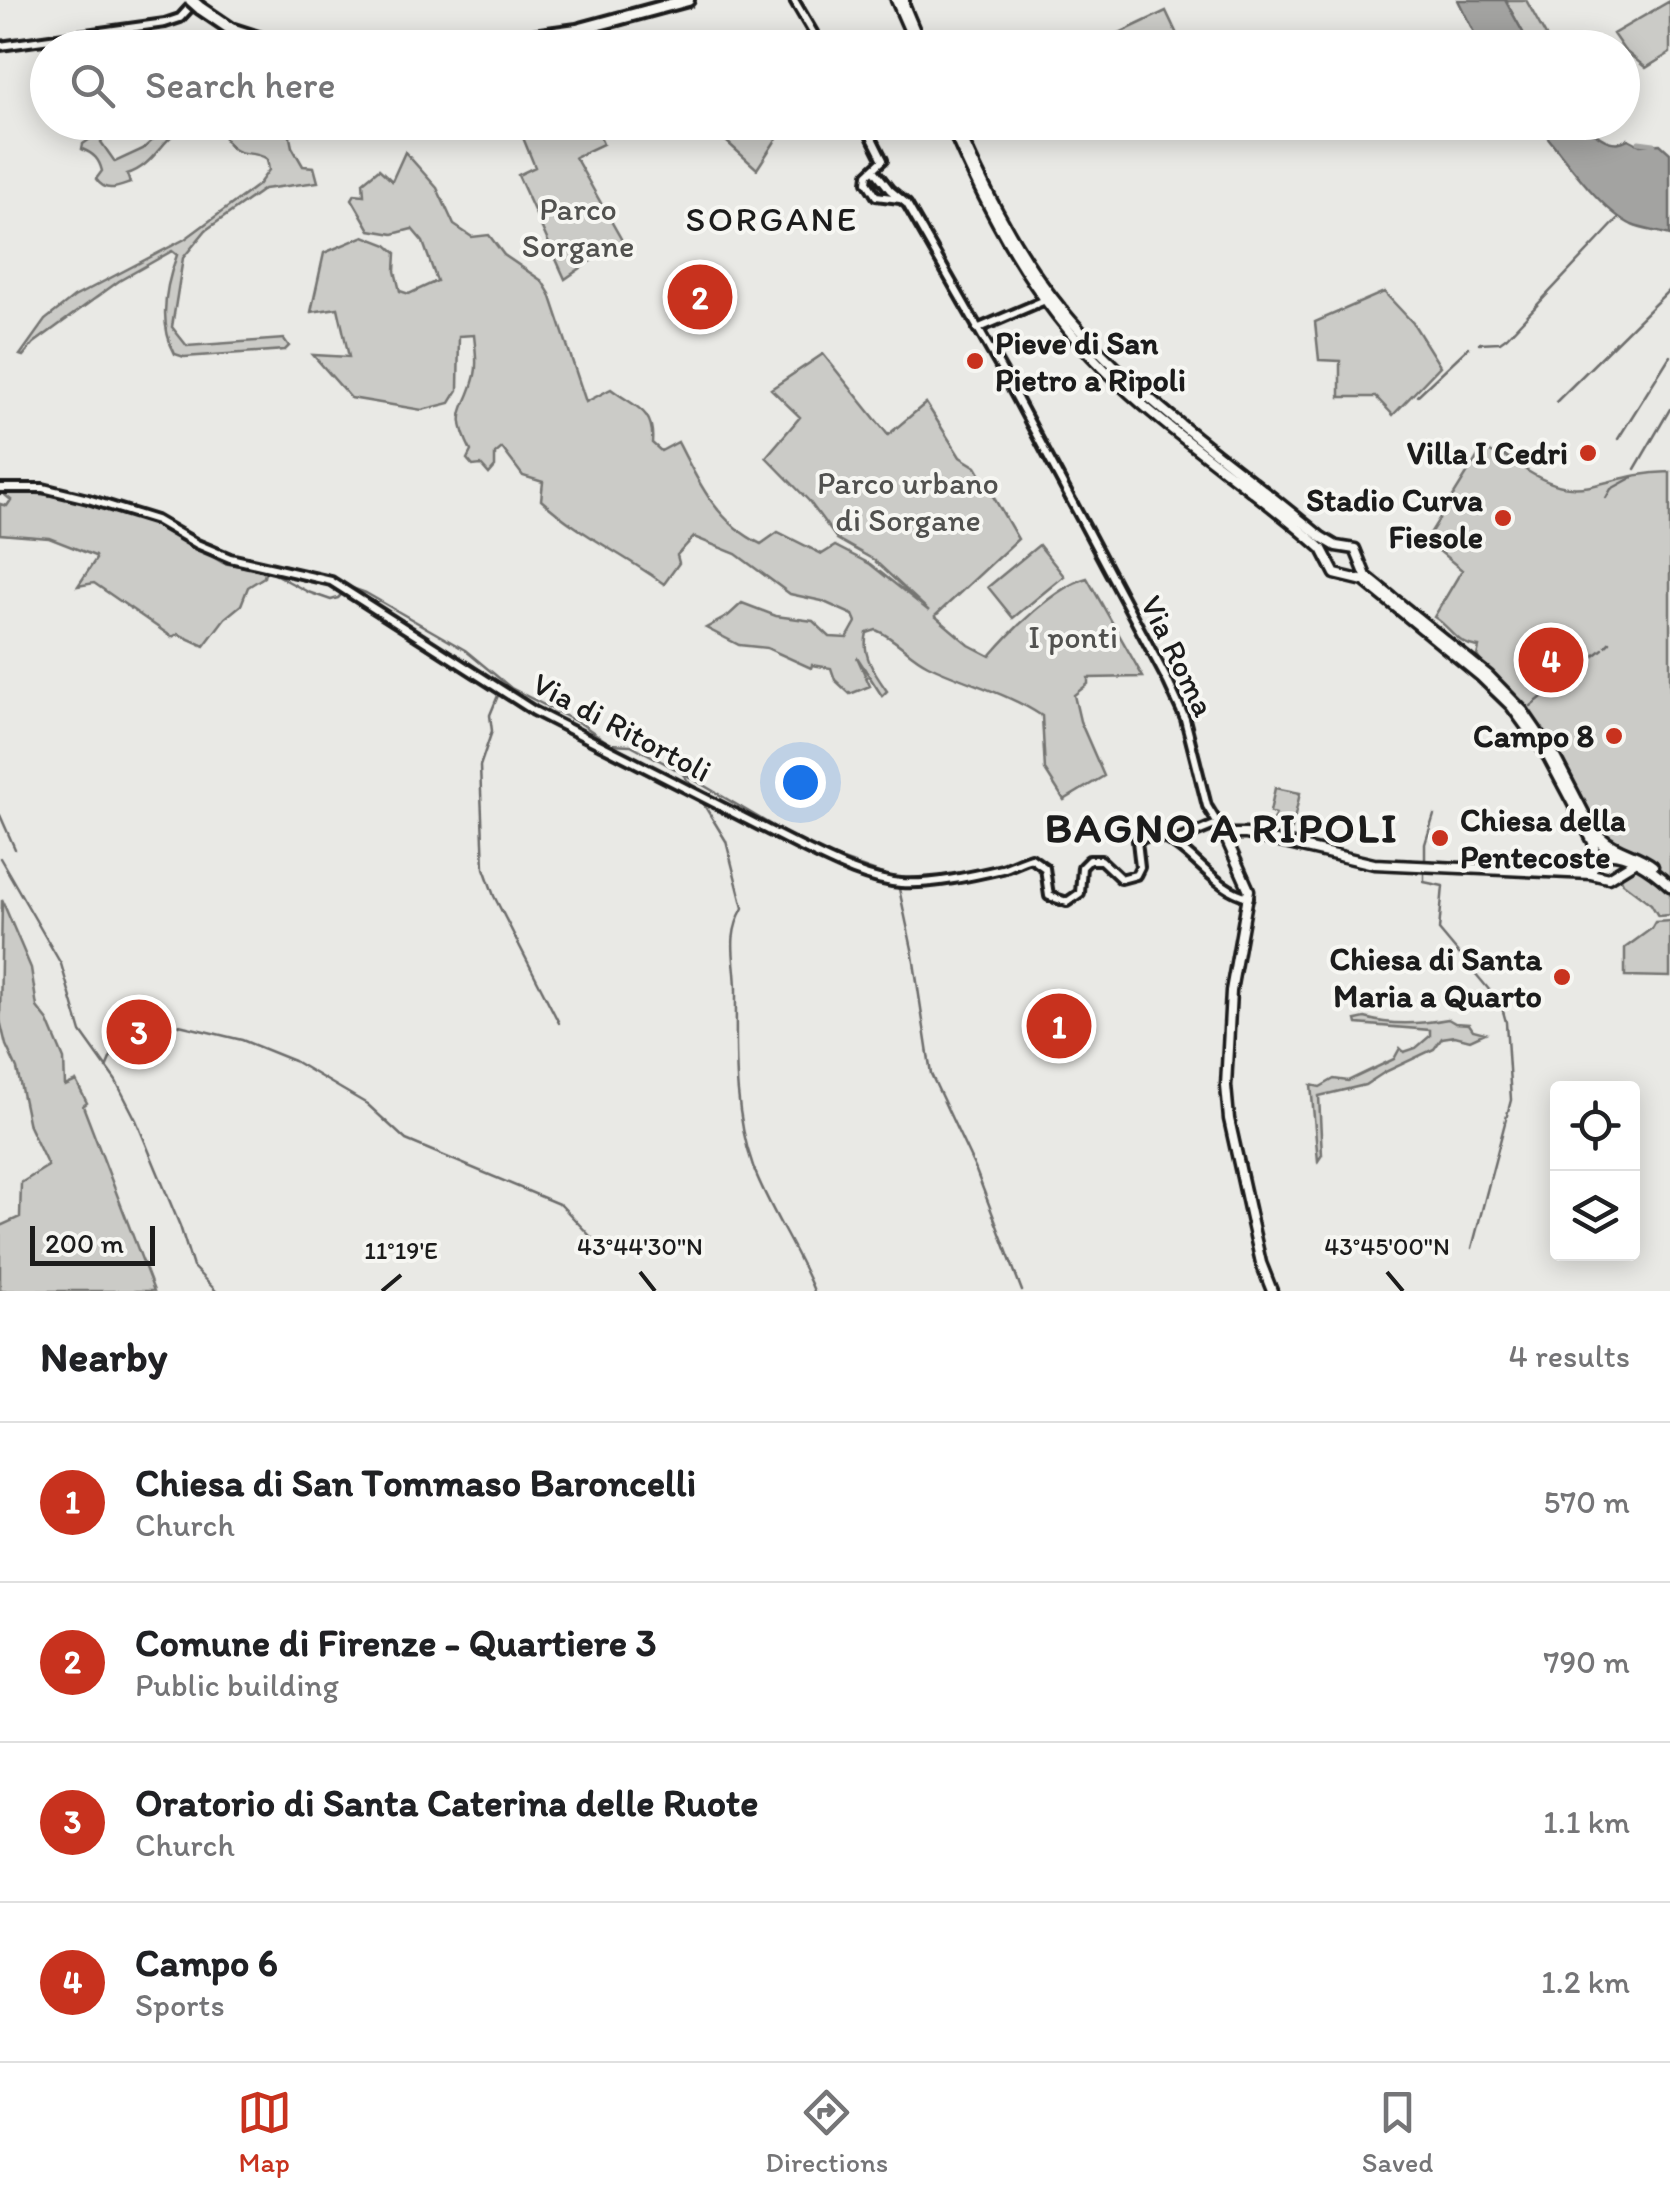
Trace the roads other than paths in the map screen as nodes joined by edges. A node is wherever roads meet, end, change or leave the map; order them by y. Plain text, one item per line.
1 (668, 0) edge
2 (688, 0) edge
3 (794, 0) edge
4 (901, 3) edge
5 (197, 4) edge
6 (115, 30) edge
7 (232, 30) edge
8 (542, 30) edge
9 (573, 30) edge
10 (812, 30) edge
11 (909, 30) edge
12 (912, 30) edge
13 (30, 42) edge
14 (0, 46) edge
15 (874, 140) edge
16 (960, 140) edge
17 (874, 170) junction
18 (887, 193) junction
19 (1048, 298) junction
20 (977, 329) junction
21 (0, 488) edge
22 (1339, 546) junction
23 (1328, 559) junction
24 (1360, 564) junction
25 (1350, 576) junction
26 (1217, 824) junction
27 (1590, 824) junction
28 (1224, 834) junction
29 (1174, 841) junction
30 (1613, 854) junction
31 (1634, 862) junction
32 (1597, 867) junction
33 (1620, 868) junction
34 (1668, 884) edge
35 (1249, 898) junction
36 (1272, 1291) edge

1 - 8 highway
2 - 9 highway
3 - 10 street
4 - 11 main road
4 - 12 main road
5 - 6 street
5 - 7 highway
13 - 14 street
15 - 17 street
16 - 19 main road
17 - 18 street, Via Roma
17 - 18 street
18 - 20 street, Via Roma
19 - 20 street
19 - 22 main road
19 - 23 main road
20 - 26 street, Via Roma
21 - 29 street, Via di Ritortoli
22 - 23 main road
22 - 24 main road
23 - 25 main road
24 - 25 main road
24 - 27 main road
25 - 32 main road
26 - 28 street, Via Roma
26 - 29 street
27 - 30 main road
27 - 34 main road
28 - 32 main road
28 - 35 main road, Via Roma
29 - 35 street
30 - 31 main road
30 - 32 main road
30 - 33 main road
31 - 33 main road
31 - 34 main road
32 - 33 main road
35 - 36 main road, Via Roma

